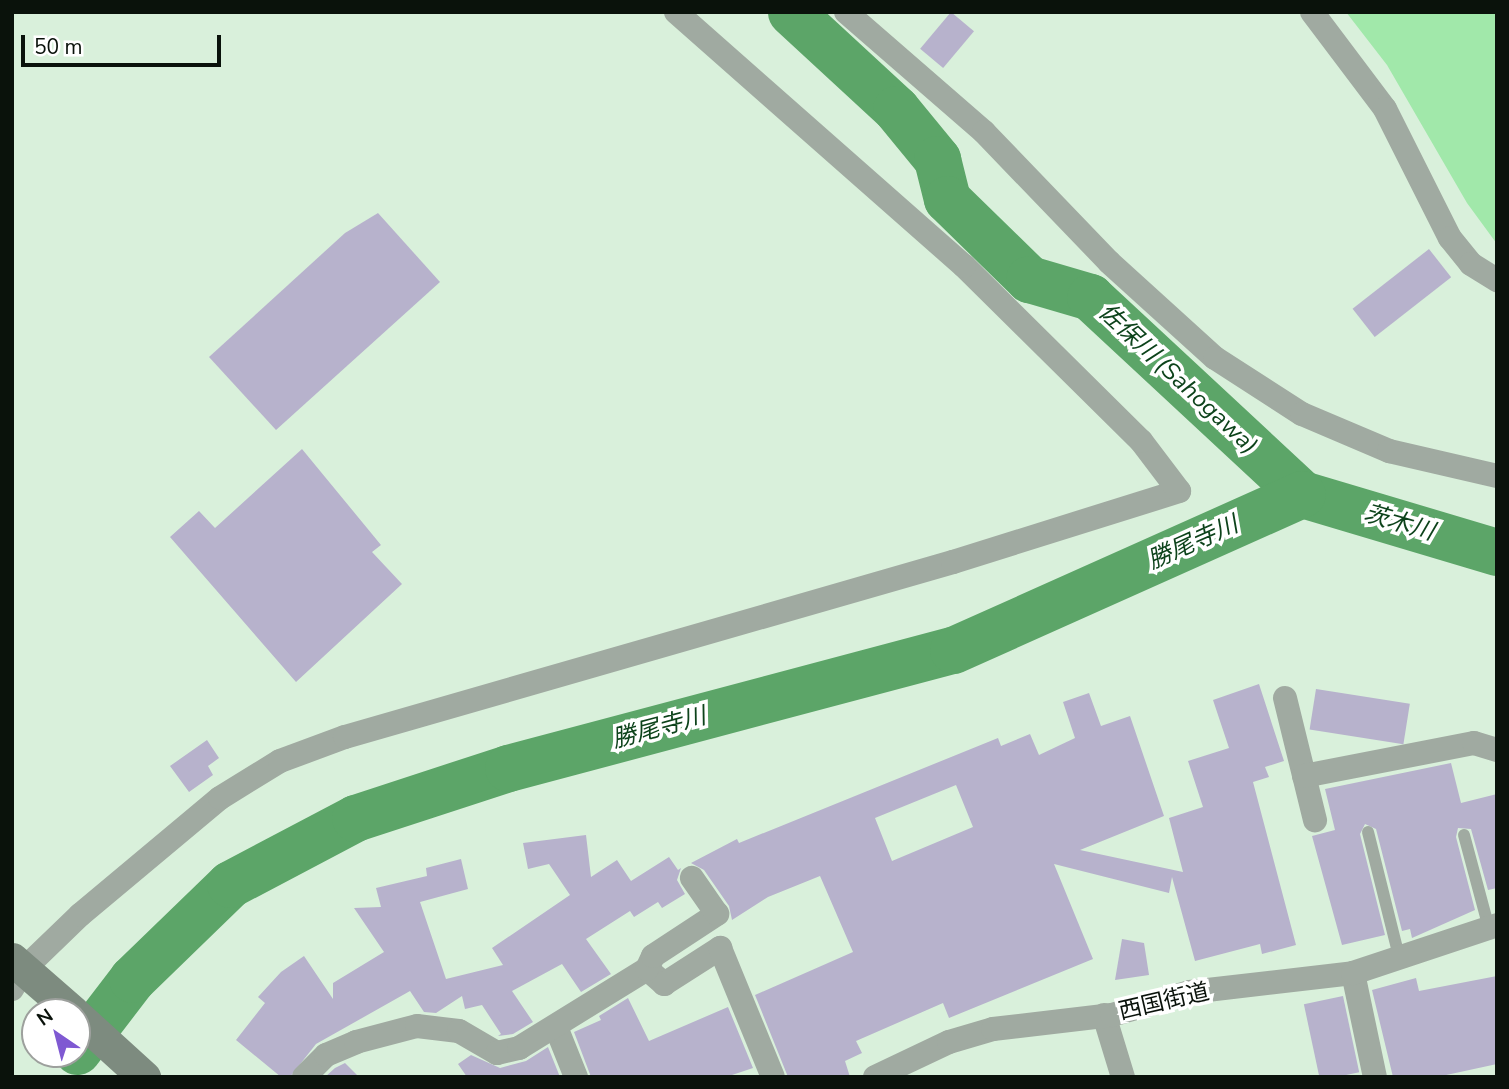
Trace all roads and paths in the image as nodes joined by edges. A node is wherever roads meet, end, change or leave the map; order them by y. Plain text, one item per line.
1 (676, 12) edge
2 (846, 12) edge
3 (1312, 12) edge
4 (1497, 279) edge
5 (1497, 476) edge
6 (1285, 698) dead end
7 (1497, 750) edge
8 (1304, 776) junction
9 (1315, 820) dead end
10 (1368, 832) dead end
11 (1464, 835) dead end
12 (692, 878) dead end
13 (1494, 928) edge
14 (1400, 961) junction
15 (647, 969) junction
16 (1353, 973) junction
17 (21, 974) edge
18 (54, 998) edge
19 (1104, 1015) junction
20 (556, 1027) junction
21 (91, 1029) edge
22 (144, 1077) edge
23 (304, 1077) edge
24 (576, 1077) edge
25 (773, 1077) edge
26 (875, 1077) edge
27 (1123, 1077) edge
28 (1376, 1077) edge

1 - 17 street
2 - 5 street
3 - 4 street
6 - 8 street
7 - 8 street
8 - 9 street
10 - 14 lane
11 - 13 lane
12 - 15 street
13 - 14 street, 西国街道
14 - 16 street, 西国街道
15 - 20 street
15 - 25 street
16 - 19 street, 西国街道
16 - 28 street
17 - 18 main road
19 - 26 street, 西国街道
19 - 27 street
20 - 23 street
20 - 24 street
21 - 22 main road

